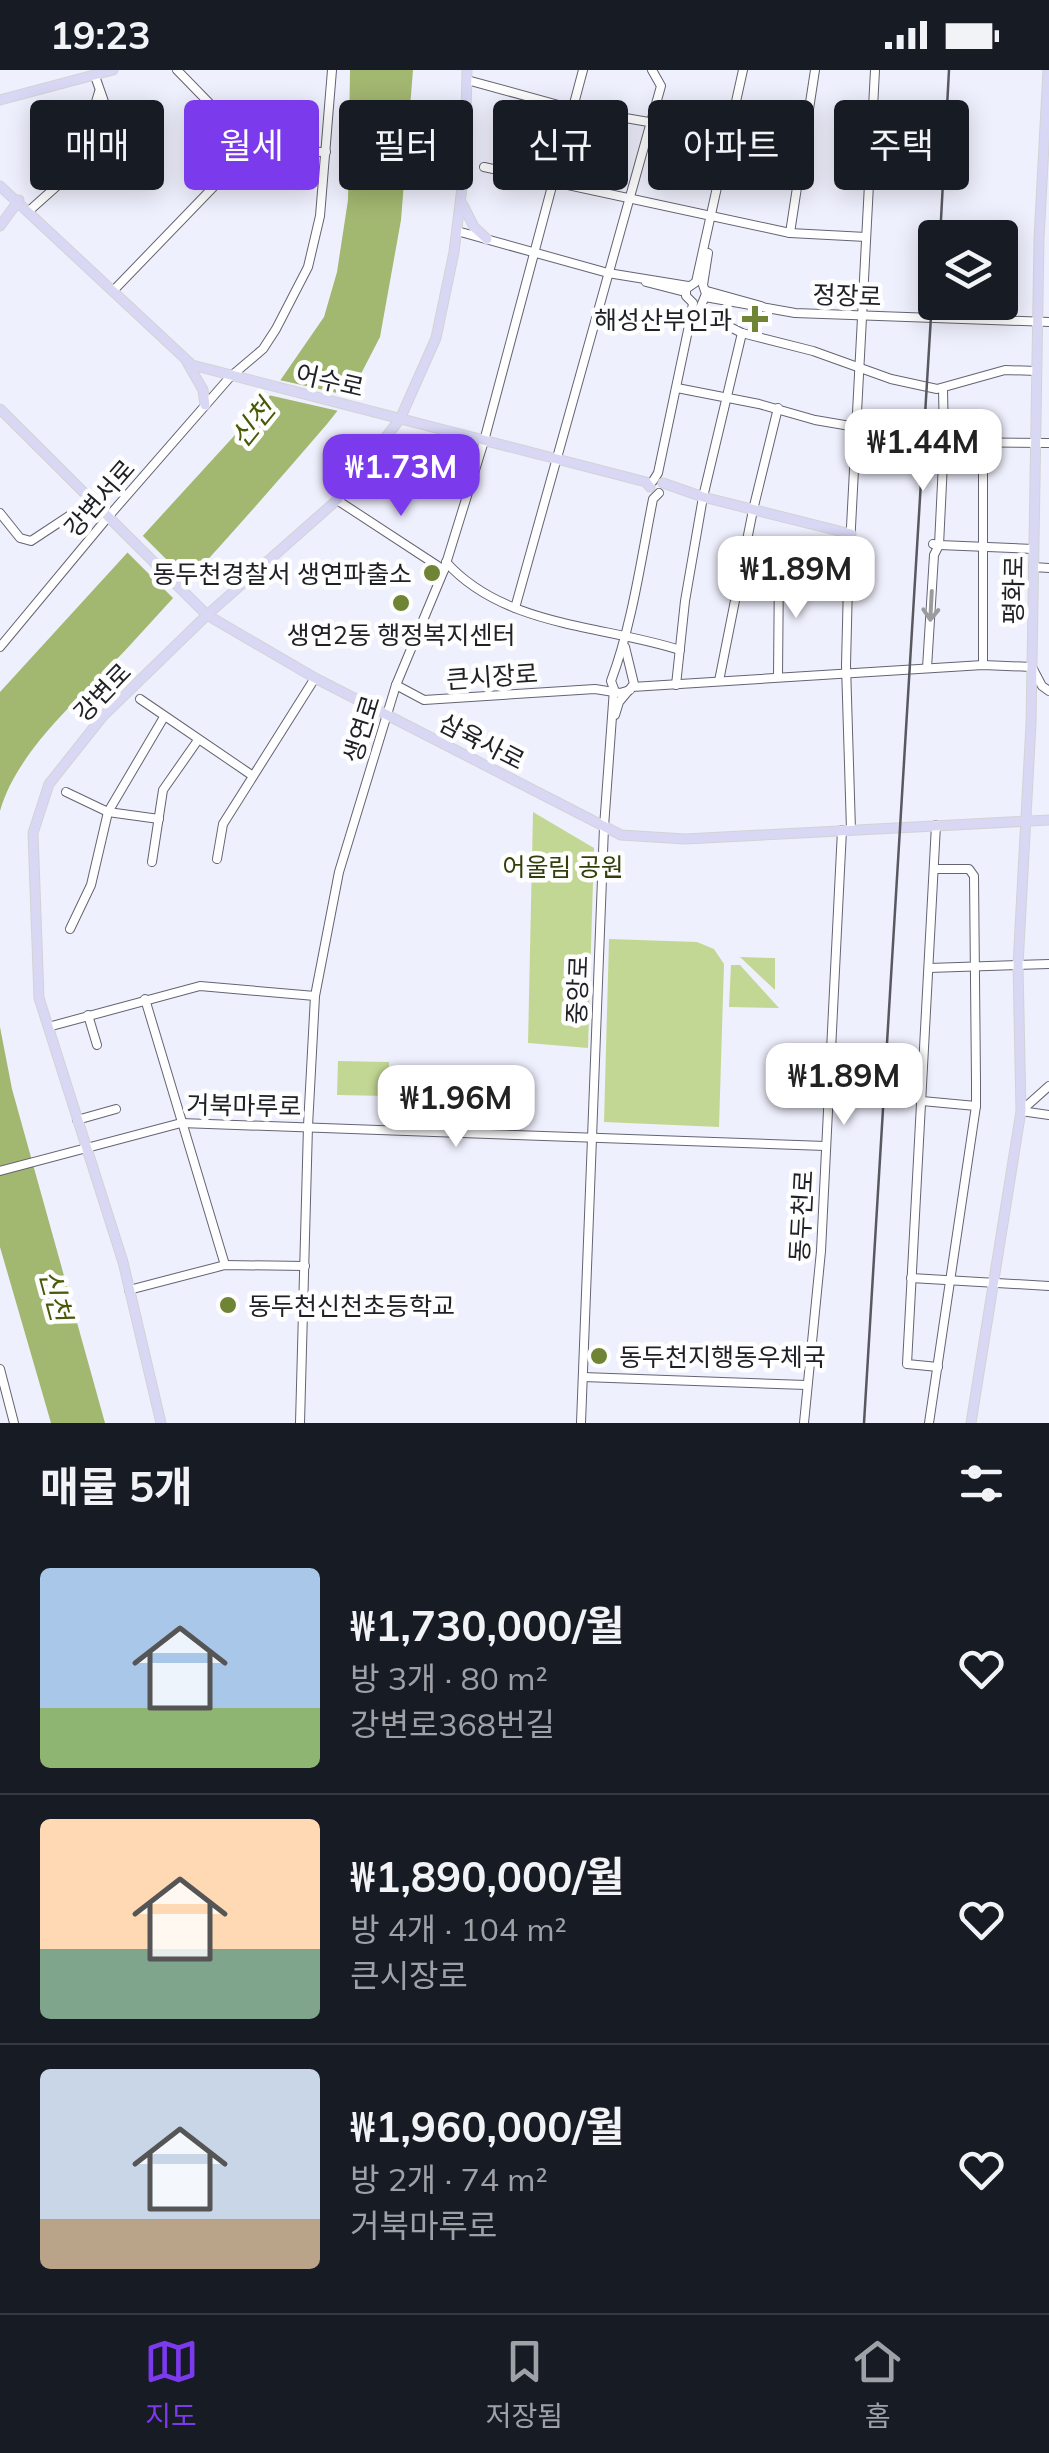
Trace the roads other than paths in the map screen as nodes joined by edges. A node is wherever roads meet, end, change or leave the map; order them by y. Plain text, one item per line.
1 (113, 70) edge
2 (177, 70) edge
3 (332, 70) edge
4 (583, 70) edge
5 (652, 70) edge
6 (743, 70) edge
7 (815, 70) edge
8 (875, 70) edge
9 (1048, 70) edge
10 (467, 75) edge
11 (95, 76) junction
12 (100, 90) junction
13 (0, 100) edge
14 (97, 100) edge
15 (103, 100) edge
16 (206, 100) edge
17 (545, 100) edge
18 (575, 100) edge
19 (657, 100) edge
20 (737, 100) edge
21 (648, 134) edge
22 (319, 152) edge
23 (326, 152) junction
24 (484, 168) dead end
25 (493, 170) edge
26 (0, 186) edge
27 (55, 190) edge
28 (210, 190) edge
29 (551, 190) edge
30 (584, 190) edge
31 (719, 190) edge
32 (630, 199) junction
33 (19, 200) junction
34 (461, 203) junction
35 (30, 210) junction
36 (713, 216) junction
37 (1044, 225) edge
38 (0, 226) edge
39 (457, 231) junction
40 (790, 232) junction
41 (866, 237) junction
42 (487, 239) junction
43 (534, 252) junction
44 (608, 272) junction
45 (113, 291) junction
46 (697, 292) junction
47 (862, 316) junction
48 (1036, 322) junction
49 (1049, 322) edge
50 (724, 324) dead end
51 (742, 333) junction
52 (186, 360) junction
53 (860, 368) junction
54 (1037, 371) junction
55 (230, 377) junction
56 (677, 388) junction
57 (943, 388) junction
58 (728, 397) junction
59 (206, 405) junction
60 (778, 408) junction
61 (0, 409) edge
62 (400, 419) junction
63 (856, 428) junction
64 (983, 440) junction
65 (484, 442) junction
66 (944, 442) junction
67 (1036, 442) junction
68 (1049, 442) edge
69 (556, 460) junction
70 (657, 487) junction
71 (703, 497) junction
72 (89, 498) junction
73 (337, 500) junction
74 (752, 510) junction
75 (0, 513) edge
76 (112, 520) junction
77 (851, 534) junction
78 (936, 545) junction
79 (982, 548) junction
80 (1033, 549) junction
81 (743, 558) junction
82 (778, 565) junction
83 (445, 566) junction
84 (1033, 567) junction
85 (1049, 568) edge
86 (848, 584) junction
87 (515, 608) junction
88 (204, 612) junction
89 (625, 637) junction
90 (0, 647) edge
91 (680, 650) junction
92 (982, 665) junction
93 (1032, 667) junction
94 (927, 668) junction
95 (617, 671) junction
96 (629, 672) junction
97 (846, 674) junction
98 (778, 676) junction
99 (315, 678) junction
100 (719, 681) junction
101 (396, 685) junction
102 (612, 685) junction
103 (676, 685) junction
104 (632, 686) junction
105 (599, 689) junction
106 (1049, 691) edge
107 (140, 699) dead end
108 (612, 704) junction
109 (386, 714) junction
110 (164, 718) junction
111 (611, 724) junction
112 (198, 740) junction
113 (253, 776) junction
114 (66, 792) dead end
115 (108, 812) junction
116 (159, 819) junction
117 (1049, 820) edge
118 (1026, 821) junction
119 (936, 825) junction
120 (604, 827) junction
121 (846, 830) junction
122 (217, 859) dead end
123 (152, 862) dead end
124 (934, 869) junction
125 (70, 929) dead end
126 (1049, 964) edge
127 (1018, 965) junction
128 (928, 968) junction
129 (975, 968) junction
130 (315, 996) junction
131 (145, 999) junction
132 (88, 1015) junction
133 (48, 1027) junction
134 (97, 1045) dead end
135 (1049, 1086) edge
136 (922, 1101) junction
137 (976, 1106) junction
138 (116, 1109) dead end
139 (1021, 1111) junction
140 (1049, 1115) edge
141 (77, 1120) junction
142 (181, 1123) junction
143 (308, 1126) junction
144 (592, 1137) junction
145 (825, 1146) junction
146 (86, 1147) junction
147 (0, 1170) edge
148 (225, 1264) junction
149 (305, 1266) junction
150 (910, 1278) junction
151 (949, 1280) junction
152 (994, 1282) junction
153 (1049, 1286) edge
154 (130, 1290) junction
155 (938, 1367) junction
156 (0, 1369) edge
157 (583, 1377) junction
158 (1, 1380) edge
159 (806, 1385) junction
160 (14, 1423) edge
161 (161, 1423) edge
162 (300, 1423) edge
163 (581, 1423) edge
164 (804, 1423) edge
165 (929, 1423) edge
166 (971, 1423) edge

1 - 11 main road
2 - 16 street
3 - 23 street, 어수로
4 - 18 street, 생연로
5 - 19 street
6 - 20 street
7 - 40 street
8 - 41 street, 동두천로
9 - 37 main road, 평화로
10 - 17 street
10 - 34 main road, 강변로
11 - 12 street
11 - 13 main road
12 - 14 street
12 - 15 street
21 - 32 street
22 - 23 street
23 - 55 street, 어수로
24 - 25 street
26 - 33 main road, 어수로
27 - 35 street
28 - 45 street
29 - 43 street, 생연로
30 - 32 street
31 - 36 street
32 - 36 street
32 - 44 street
33 - 35 main road, 어수로
33 - 38 main road
34 - 39 main road, 강변로
34 - 42 main road
35 - 45 main road, 어수로
36 - 40 street
36 - 46 street
37 - 48 main road, 평화로
39 - 42 street
39 - 62 main road, 강변로
40 - 41 street
41 - 47 street, 동두천로
42 - 43 street
43 - 44 street
43 - 65 street, 생연로
44 - 46 street, 정장로
44 - 69 street
45 - 52 main road, 어수로
46 - 47 street, 정장로
46 - 56 street
47 - 48 street, 정장로
47 - 53 street, 동두천로
48 - 49 street, 정장로
48 - 54 main road, 평화로
50 - 51 street
51 - 53 street
51 - 58 street
52 - 55 main road, 어수로
52 - 59 main road
53 - 57 street
53 - 63 street, 동두천로
54 - 57 street
54 - 67 main road, 평화로
55 - 59 street, 강변서로
55 - 62 main road, 어수로
56 - 58 street
56 - 70 street
57 - 66 street
58 - 60 street
58 - 71 street
59 - 76 street, 강변서로
60 - 63 street
60 - 74 street
61 - 72 main road, 삼육사로
62 - 65 main road, 어수로
62 - 73 main road, 강변로
63 - 66 street
63 - 77 street, 동두천로
64 - 66 street
64 - 67 street
64 - 79 street
65 - 69 main road, 어수로
65 - 83 street, 생연로
66 - 78 street
67 - 68 street
67 - 80 main road, 평화로
69 - 70 main road, 어수로
69 - 87 street
70 - 71 main road, 어수로
70 - 89 street
71 - 74 main road, 어수로
71 - 91 street
72 - 75 street
72 - 76 main road, 삼육사로
73 - 83 street
73 - 88 main road, 강변로
74 - 77 main road, 어수로
74 - 81 street
76 - 88 main road, 삼육사로
76 - 90 street, 강변서로
77 - 86 street, 동두천로
78 - 79 street
78 -> 94 street
79 - 80 street
79 - 92 street
80 - 84 main road, 평화로
81 - 82 street
81 - 100 street
82 - 86 street
82 - 98 street
83 - 87 street
83 - 101 street, 생연로
84 - 85 street
84 - 93 main road, 평화로
86 - 97 street, 동두천로
87 - 89 street
88 - 99 main road, 삼육사로
88 - 133 main road, 강변로
89 - 91 street
89 - 95 street
89 - 96 street
91 - 103 street
92 - 93 street
92 - 94 street
93 - 106 street
93 - 118 main road, 평화로
94 - 97 street
95 - 96 street
95 - 102 street
96 - 104 street
97 - 98 street
97 - 121 street, 동두천로
98 - 100 street
99 - 109 main road, 삼육사로
99 - 113 street
100 - 103 street
101 - 105 street, 큰시장로
101 - 109 street, 생연로
102 - 104 street
102 - 105 street
102 - 108 street, 중앙로
103 - 104 street
104 - 111 street
105 - 108 street
107 - 110 street
108 - 111 street, 중앙로
109 - 120 main road, 삼육사로
109 - 130 street, 생연로
110 - 112 street
110 - 115 street
111 - 120 street, 중앙로
112 - 113 street
112 - 116 street
113 - 122 street
114 - 115 street
115 - 116 street
115 - 125 street
116 - 123 street
117 - 118 main road, 삼육사로
118 - 119 main road, 삼육사로
118 - 127 main road, 평화로
119 - 121 main road, 삼육사로
119 - 124 street
120 - 121 main road, 삼육사로
120 - 144 street, 중앙로
121 - 145 street, 동두천로
124 - 128 street
124 - 129 street
126 - 127 street
127 - 129 street
127 - 139 main road, 평화로
128 - 129 street
128 - 136 street
129 - 137 street
130 - 131 street
130 - 143 street, 생연로
131 - 132 street
131 - 142 street
132 - 133 street
132 - 134 street
133 - 141 main road, 강변로
135 - 139 street
136 - 137 street
136 - 150 street
137 - 151 street
138 - 141 street
139 - 140 street
139 - 152 main road, 평화로
141 - 146 main road, 강변로
142 - 143 street, 거북마루로
142 - 146 street, 거북마루로
142 - 148 street
143 - 144 street, 거북마루로
143 - 149 street, 생연로
144 - 145 street, 거북마루로
144 - 157 street, 중앙로
145 - 159 street, 동두천로
146 - 147 street, 거북마루로
146 - 154 main road, 강변로
148 - 149 street
148 - 154 street
149 - 162 street, 생연로
150 - 151 street
150 - 155 street
151 - 152 street
151 - 155 street
152 - 153 street
152 - 166 main road, 평화로
154 - 161 main road, 강변로
155 - 165 street
156 - 158 street
157 - 159 street
157 - 163 street, 중앙로
158 - 160 street
159 - 164 street, 동두천로

